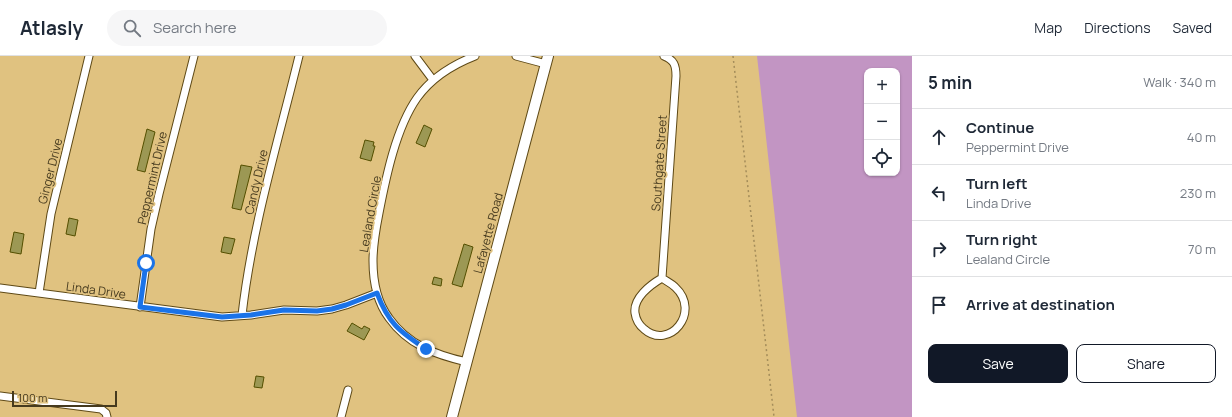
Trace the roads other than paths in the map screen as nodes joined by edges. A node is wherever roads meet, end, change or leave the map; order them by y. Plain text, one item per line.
1 (89, 56) edge
2 (194, 56) edge
3 (299, 56) edge
4 (416, 56) edge
5 (475, 56) edge
6 (516, 56) edge
7 (664, 56) edge
8 (547, 60) edge
9 (433, 80) junction
10 (662, 278) junction
11 (0, 288) edge
12 (39, 293) junction
13 (377, 293) junction
14 (140, 307) junction
15 (242, 315) junction
16 (467, 362) junction
17 (348, 390) dead end
18 (0, 396) edge
19 (106, 415) edge
20 (341, 417) edge
21 (452, 417) edge

1 - 12 street, Ginger Drive
2 - 14 street, Peppermint Drive
3 - 15 street, Candy Drive
4 - 9 street
5 - 9 street, Lealand Circle
6 - 8 street
7 - 10 street, Southgate Street
8 - 16 main road, Lafayette Road
9 - 13 street, Lealand Circle
10 - 10 street
11 - 12 street, Linda Drive
12 - 14 street, Linda Drive
13 - 15 street, Linda Drive
13 - 16 street, Lealand Circle
14 - 15 street, Linda Drive
16 - 21 main road, Lafayette Road
17 - 20 street
18 - 19 street

